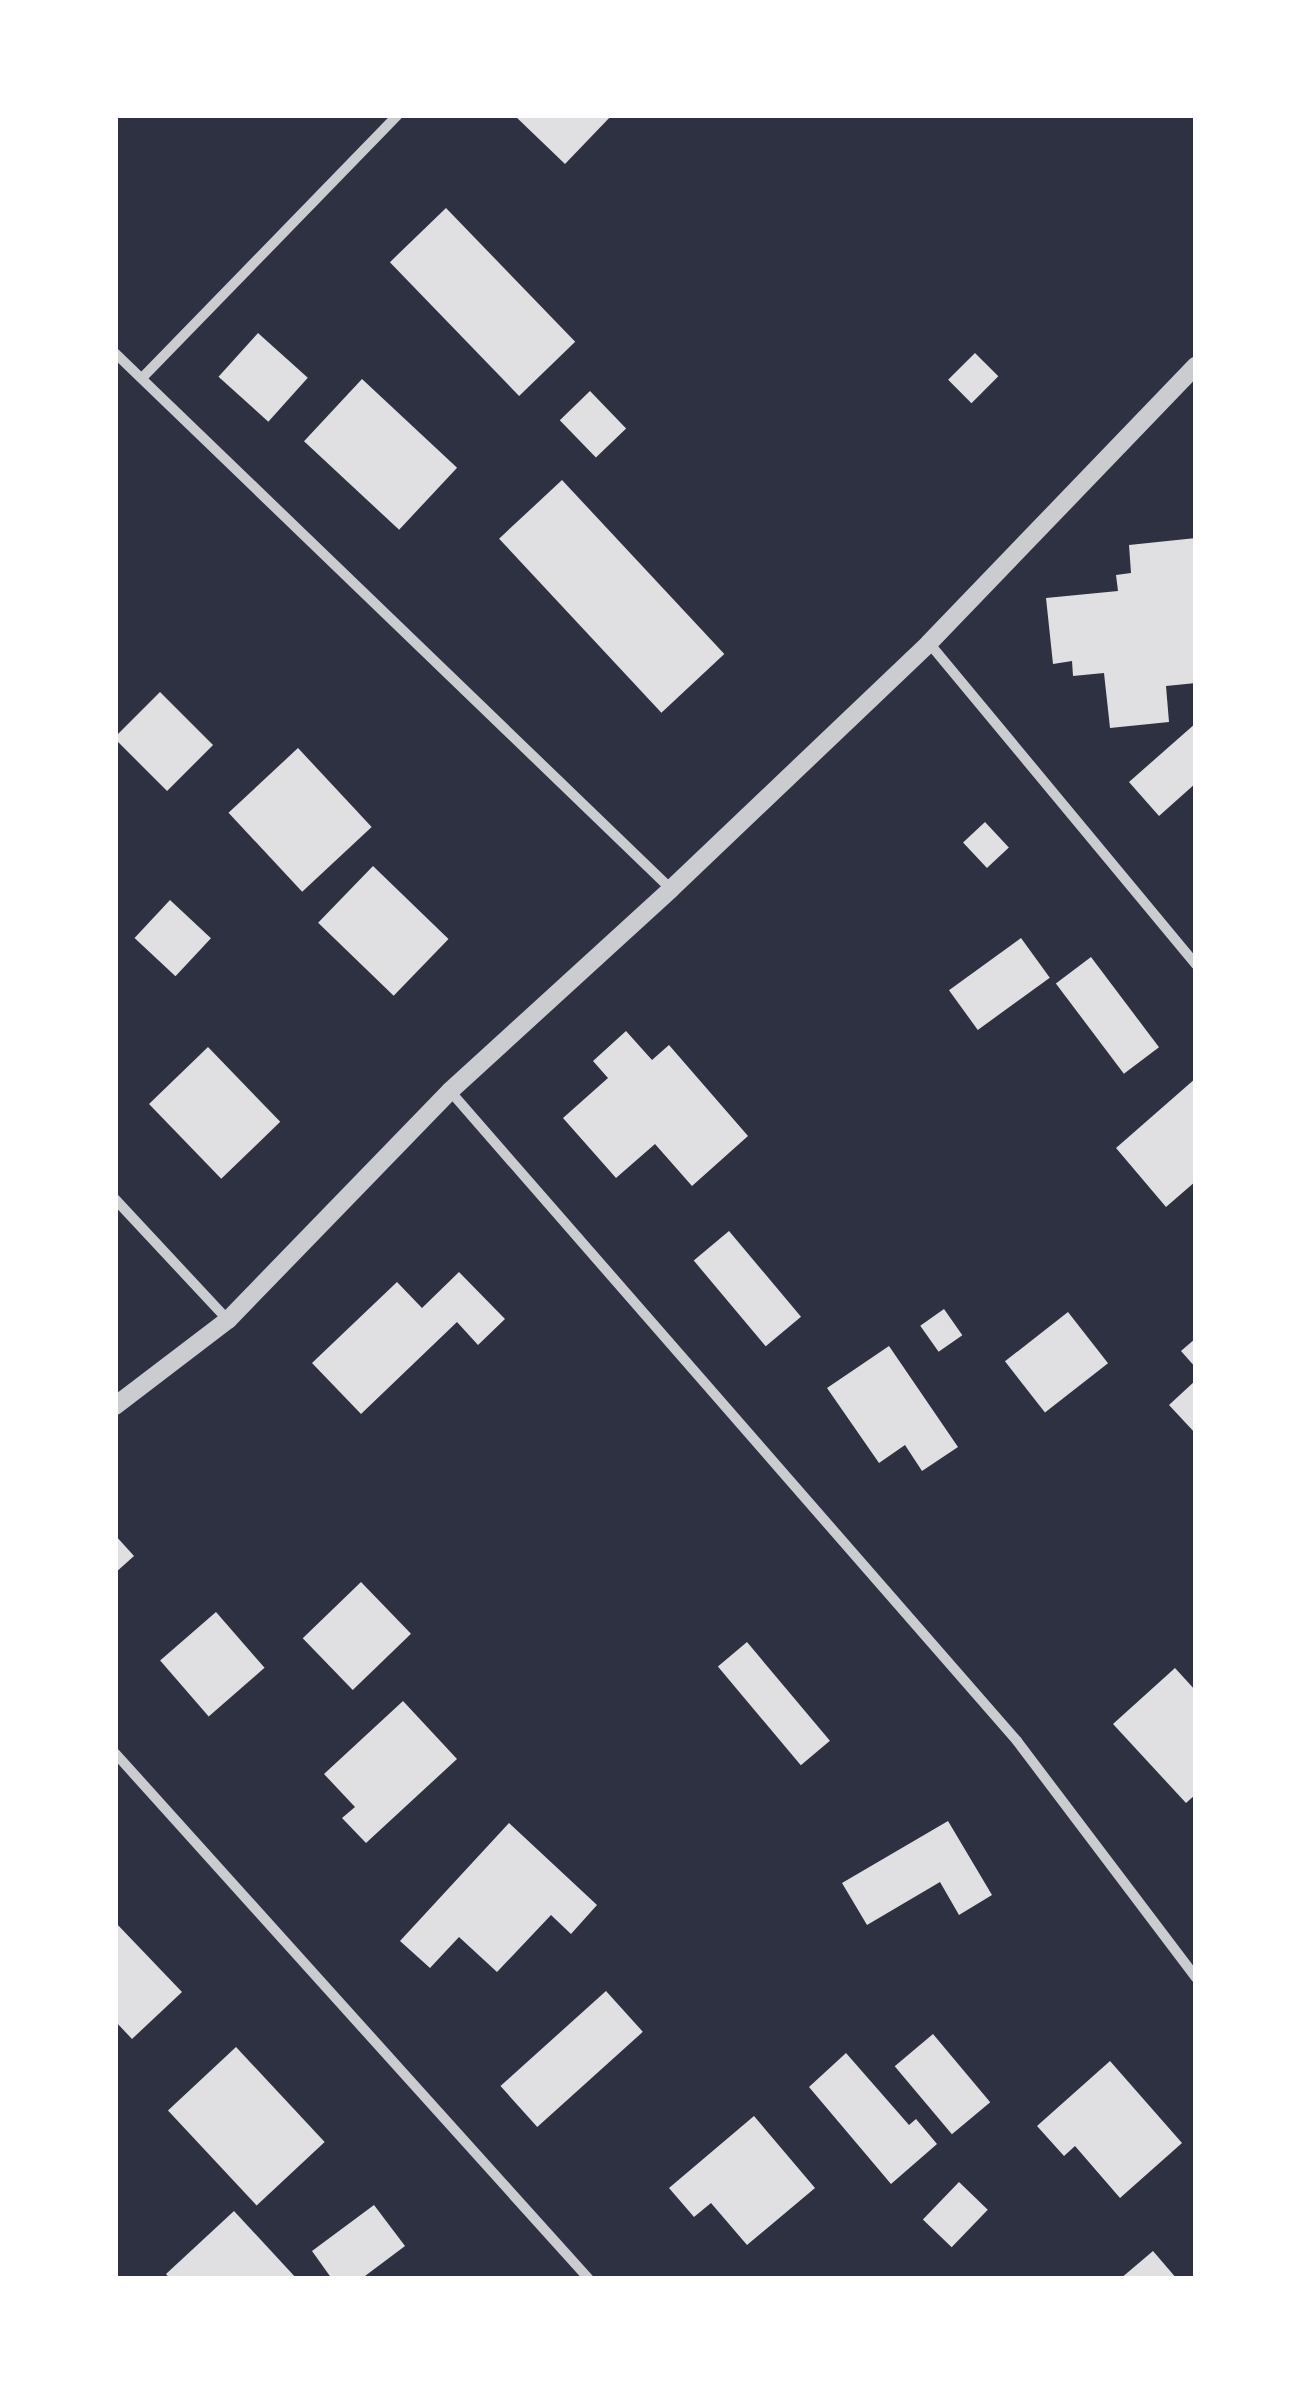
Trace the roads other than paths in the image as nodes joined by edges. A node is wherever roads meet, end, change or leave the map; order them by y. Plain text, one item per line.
1 (398, 115) edge
2 (115, 352) edge
3 (1196, 366) edge
4 (144, 377) junction
5 (929, 642) junction
6 (672, 889) junction
7 (1196, 965) edge
8 (450, 1091) junction
9 (115, 1200) edge
10 (228, 1320) junction
11 (115, 1406) edge
12 (115, 1753) edge
13 (1196, 1978) edge
14 (588, 2279) edge

1 - 4 street
2 - 4 street
3 - 5 street
4 - 6 street
5 - 6 street
5 - 7 street
6 - 8 street
8 - 10 street
8 - 13 street
9 - 10 street
10 - 11 street
12 - 14 street

